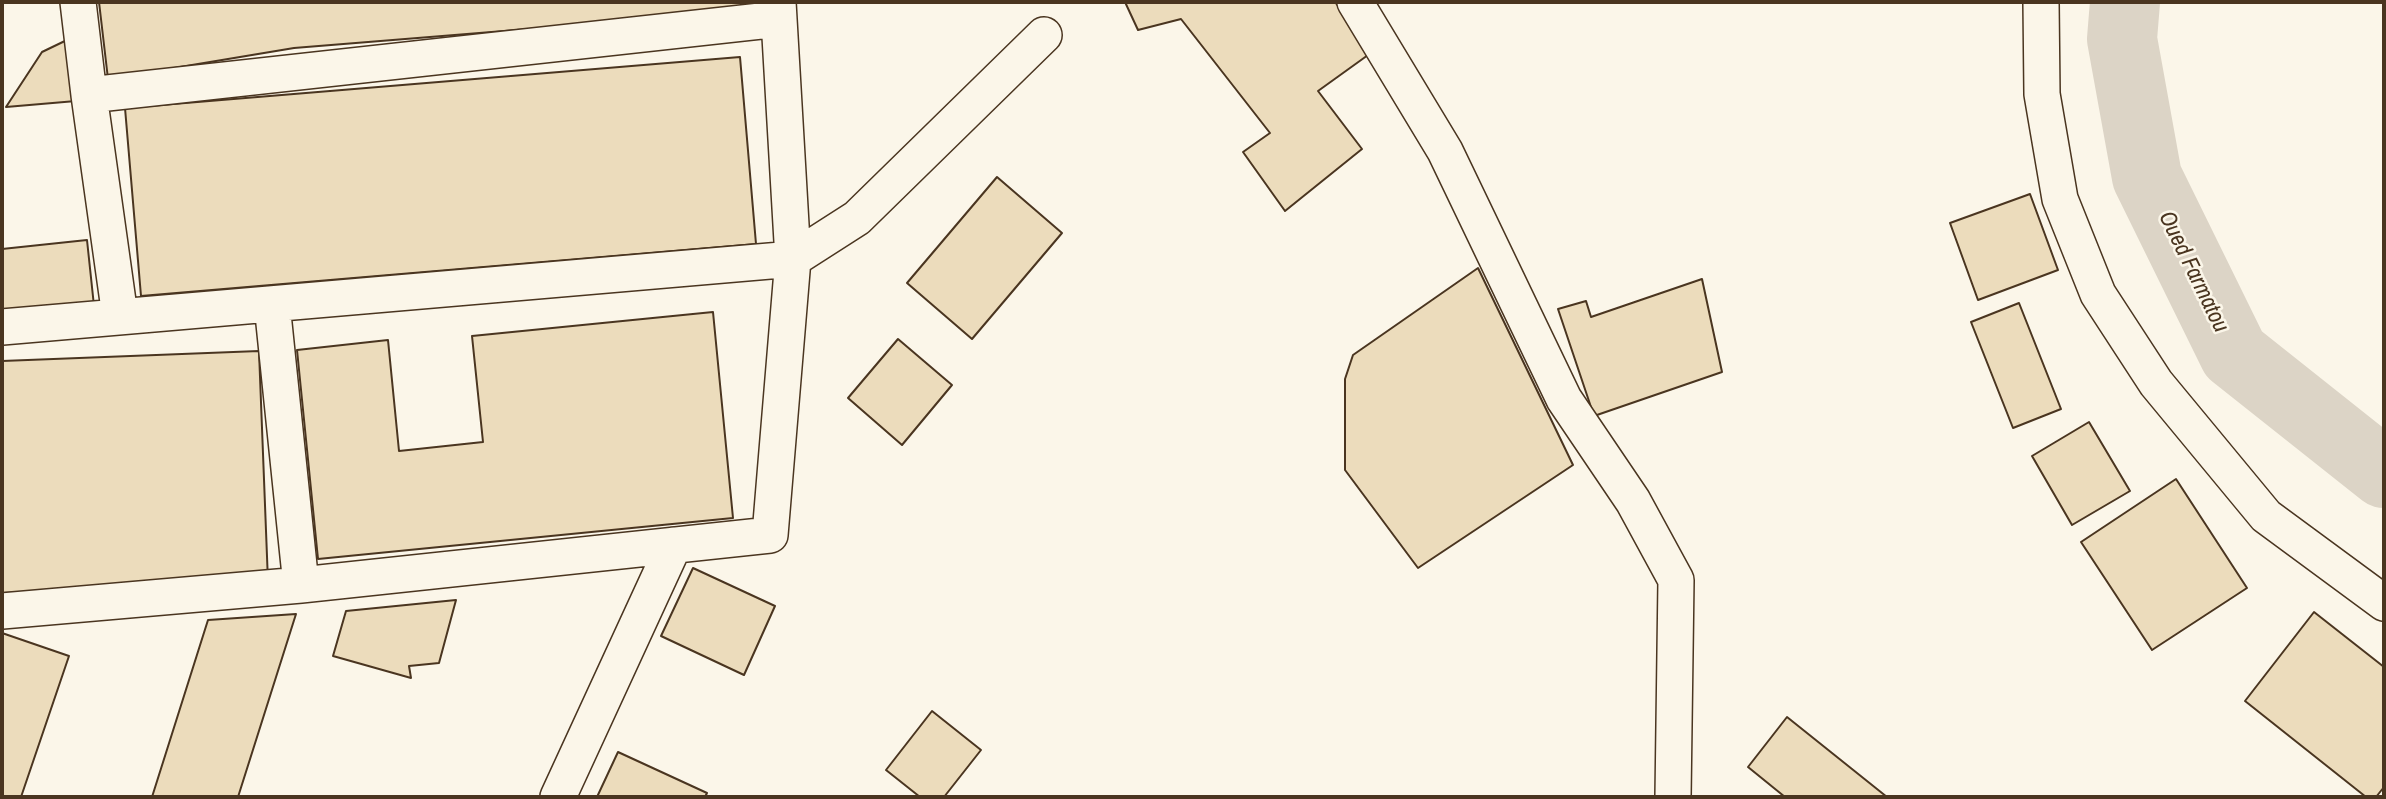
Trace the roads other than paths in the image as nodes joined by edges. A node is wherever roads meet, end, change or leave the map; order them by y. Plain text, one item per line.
1 (78, 2) edge
2 (1355, 2) edge
3 (2041, 2) edge
4 (779, 10) edge
5 (1044, 35) dead end
6 (89, 95) junction
7 (793, 259) junction
8 (272, 304) junction
9 (120, 316) junction
10 (2, 327) edge
11 (674, 545) junction
12 (301, 584) junction
13 (2384, 603) edge
14 (2, 611) edge
15 (558, 797) edge
16 (1673, 797) edge

1 - 6 street
2 - 16 street
3 - 13 street
4 - 6 street
4 - 7 street
5 - 7 street
6 - 9 street
7 - 8 street
7 - 11 street
8 - 9 street
8 - 12 street
9 - 10 street
11 - 12 street
11 - 15 street
12 - 14 street

